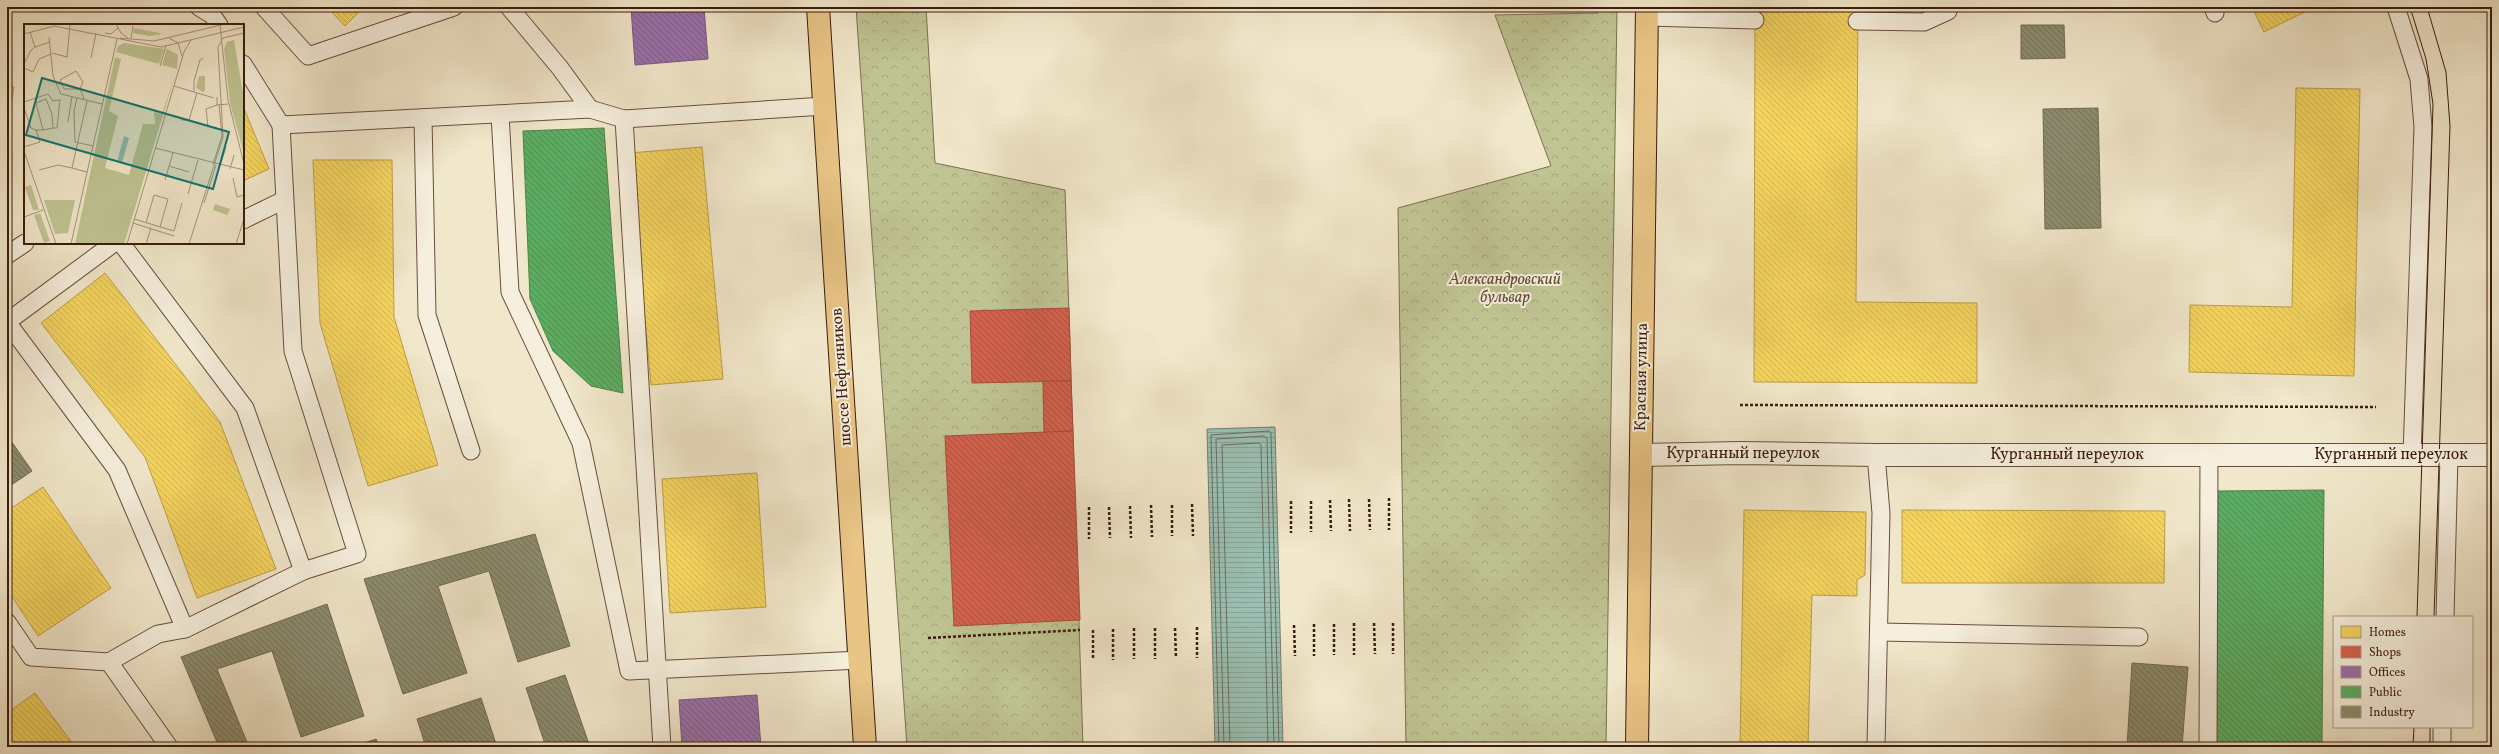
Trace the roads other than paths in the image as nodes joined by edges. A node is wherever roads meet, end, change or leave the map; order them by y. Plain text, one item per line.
1 (199, 7) edge
2 (264, 7) edge
3 (454, 7) edge
4 (509, 7) edge
5 (818, 7) edge
6 (1949, 7) edge
7 (2396, 7) edge
8 (1647, 12) edge
9 (1755, 20) dead end
10 (1858, 21) dead end
11 (218, 24) edge
12 (244, 66) edge
13 (824, 106) junction
14 (590, 110) junction
15 (500, 114) junction
16 (423, 118) junction
17 (624, 119) junction
18 (281, 125) junction
19 (284, 200) junction
20 (244, 220) edge
21 (24, 244) edge
22 (113, 244) edge
23 (122, 244) edge
24 (7, 255) edge
25 (7, 322) edge
26 (471, 451) dead end
27 (2208, 454) junction
28 (1641, 455) junction
29 (1876, 455) junction
30 (2449, 455) junction
31 (2492, 455) edge
32 (2412, 456) junction
33 (303, 571) junction
34 (2445, 616) edge
35 (7, 622) edge
36 (185, 629) junction
37 (1879, 632) junction
38 (2139, 637) dead end
39 (860, 660) junction
40 (109, 662) junction
41 (656, 670) junction
42 (2442, 728) edge
43 (170, 747) edge
44 (662, 747) edge
45 (865, 747) edge
46 (1637, 747) edge
47 (1876, 747) edge
48 (2208, 747) edge
49 (2442, 747) edge

1 - 11 lane
2 - 3 lane
4 - 14 lane
5 - 13 main road, шоссе Нефтяников
6 - 10 lane
7 - 32 lane
8 - 9 lane
8 - 28 main road, Красная улица
12 - 18 lane
13 - 17 lane
13 - 39 main road, шоссе Нефтяников
14 - 15 lane
14 - 17 lane
15 - 16 lane
15 - 41 lane
16 - 18 lane
16 - 26 lane
17 - 41 lane
18 - 19 lane
19 - 20 lane
19 - 33 lane
21 - 24 lane
22 - 25 lane
23 - 33 lane
25 - 36 lane
27 - 29 street, Курганный переулок
27 - 32 street, Курганный переулок
27 - 48 lane
28 - 29 street, Курганный переулок
28 - 46 main road, Красная улица
29 - 37 lane
30 - 31 street, Курганный переулок
30 - 32 street, Курганный переулок
30 - 34 lane
33 - 36 lane
35 - 40 lane
36 - 40 lane
37 - 38 lane
37 - 47 lane
39 - 41 lane
39 - 45 main road, шоссе Нефтяников
40 - 43 lane
41 - 44 lane
42 - 49 lane

